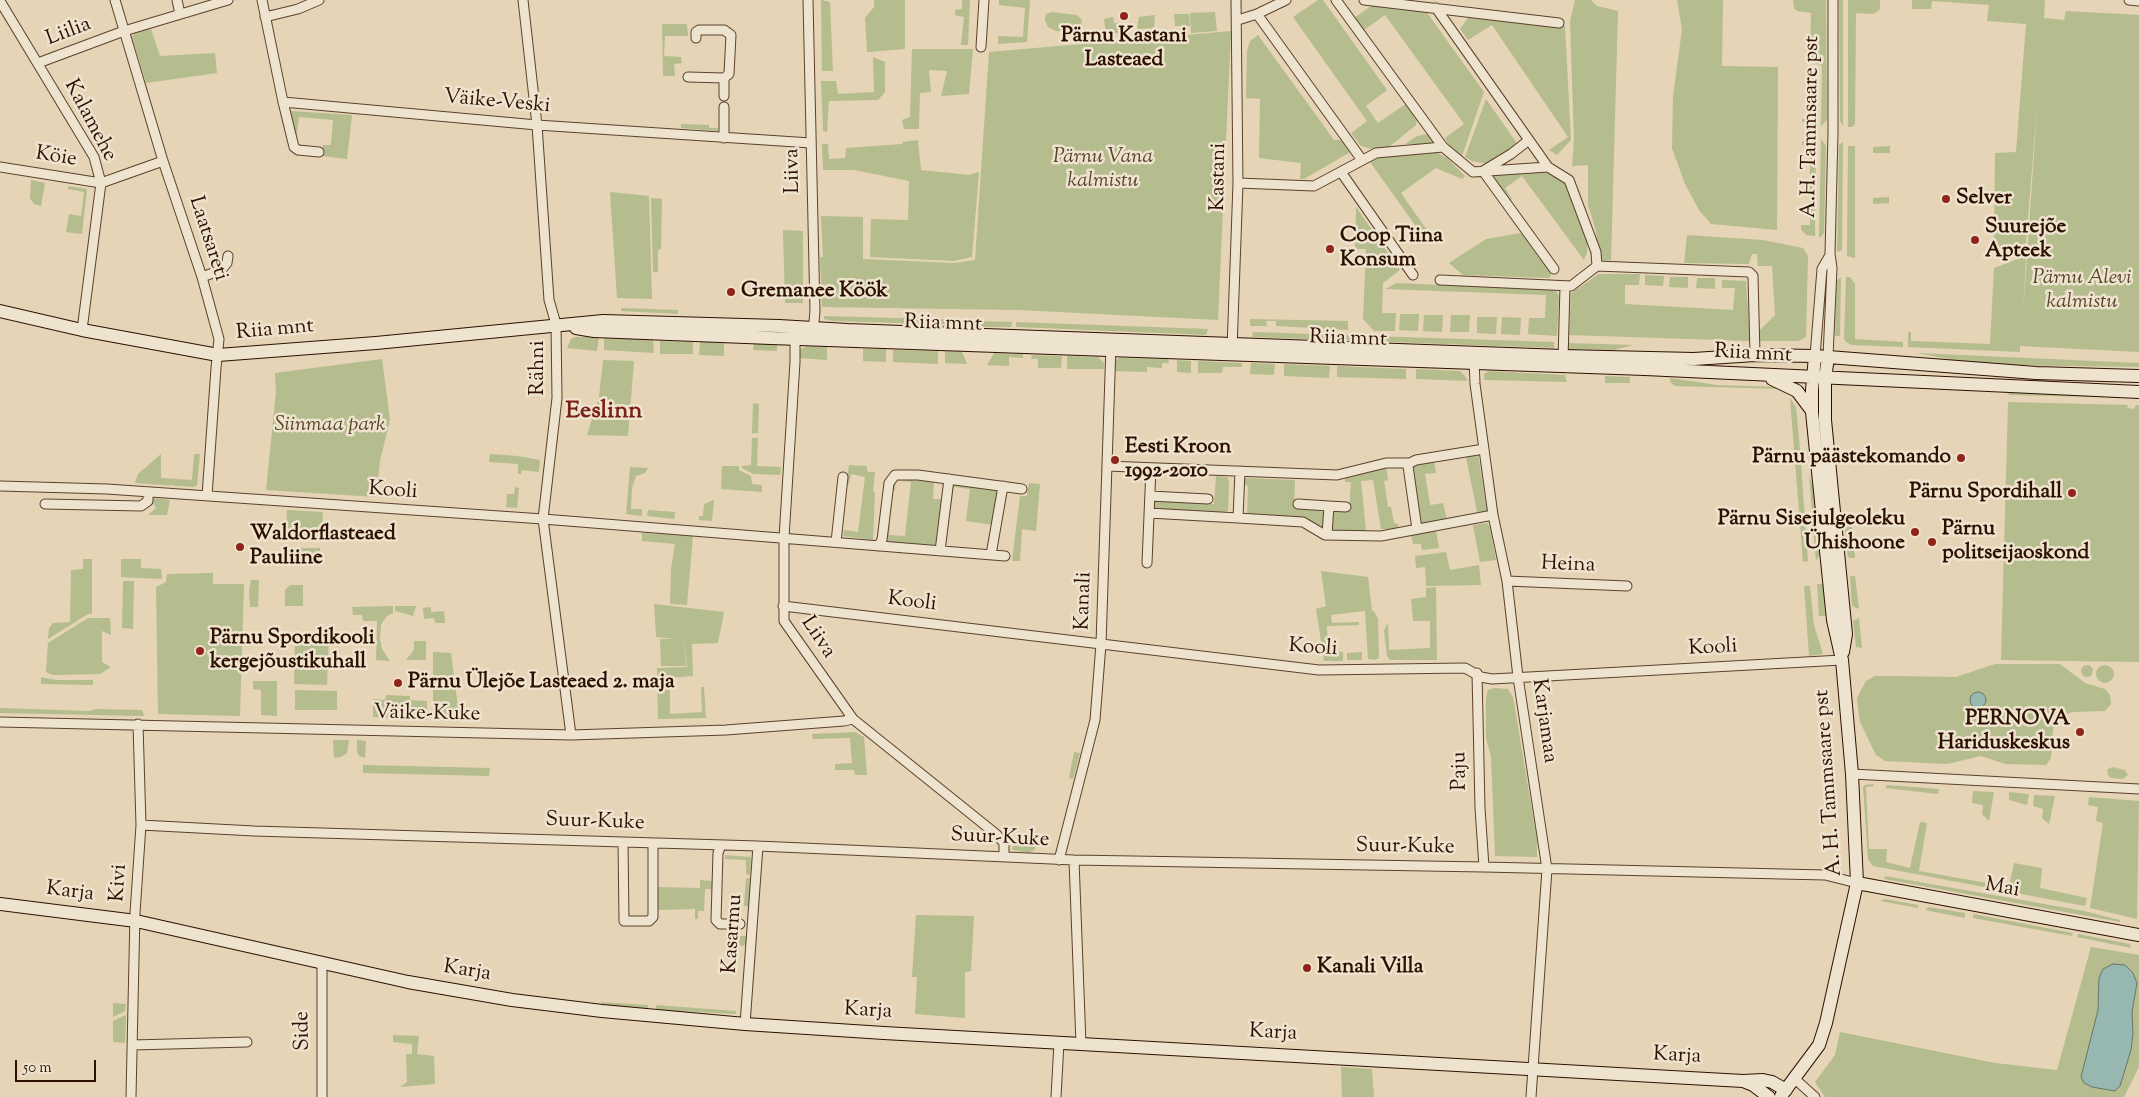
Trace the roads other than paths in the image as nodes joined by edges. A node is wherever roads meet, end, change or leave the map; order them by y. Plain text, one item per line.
1 (0, 0) edge
2 (115, 0) edge
3 (177, 0) edge
4 (228, 0) edge
5 (262, 0) edge
6 (319, 0) edge
7 (808, 0) edge
8 (984, 0) edge
9 (1236, 0) edge
10 (1286, 0) edge
11 (1336, 0) edge
12 (1364, 0) edge
13 (1833, 0) edge
14 (2129, 0) edge
15 (526, 1) edge
16 (2139, 1) edge
17 (1436, 8) junction
18 (180, 14) junction
19 (1257, 14) junction
20 (265, 17) junction
21 (1238, 20) junction
22 (1559, 23) dead end
23 (124, 31) junction
24 (696, 38) dead end
25 (981, 47) dead end
26 (38, 63) junction
27 (688, 77) dead end
28 (724, 78) junction
29 (724, 96) dead end
30 (283, 102) junction
31 (724, 107) dead end
32 (537, 125) junction
33 (724, 138) junction
34 (1529, 140) junction
35 (811, 143) junction
36 (1442, 147) junction
37 (319, 152) dead end
38 (1362, 160) junction
39 (164, 161) junction
40 (0, 167) edge
41 (1548, 167) junction
42 (1483, 171) junction
43 (1341, 172) junction
44 (101, 183) junction
45 (1238, 183) junction
46 (228, 256) dead end
47 (1597, 266) junction
48 (1554, 269) dead end
49 (1413, 275) dead end
50 (202, 277) junction
51 (1440, 280) dead end
52 (1565, 286) junction
53 (0, 311) edge
54 (556, 324) junction
55 (82, 330) junction
56 (795, 333) junction
57 (812, 334) junction
58 (1111, 345) junction
59 (1232, 349) junction
60 (218, 355) junction
61 (1755, 355) junction
62 (1821, 357) junction
63 (1474, 358) junction
64 (1563, 361) junction
65 (1763, 375) junction
66 (2139, 376) edge
67 (1819, 378) junction
68 (2139, 392) edge
69 (1812, 412) junction
70 (1484, 449) junction
71 (1410, 462) junction
72 (1107, 466) junction
73 (1151, 468) junction
74 (1240, 471) junction
75 (843, 477) dead end
76 (949, 479) junction
77 (0, 486) edge
78 (1003, 486) junction
79 (1022, 489) dead end
80 (148, 492) junction
81 (207, 496) junction
82 (1150, 496) junction
83 (1208, 499) dead end
84 (45, 504) dead end
85 (1298, 504) dead end
86 (1329, 506) junction
87 (1346, 507) dead end
88 (1149, 513) junction
89 (1494, 515) junction
90 (1238, 518) junction
91 (543, 519) junction
92 (1417, 529) junction
93 (1328, 535) junction
94 (784, 538) junction
95 (836, 542) junction
96 (878, 546) junction
97 (940, 551) junction
98 (992, 555) junction
99 (1005, 556) dead end
100 (1147, 563) dead end
101 (1507, 581) junction
102 (1627, 586) dead end
103 (783, 606) junction
104 (1101, 644) junction
105 (1842, 660) junction
106 (1476, 674) junction
107 (1518, 677) junction
108 (853, 718) junction
109 (0, 722) edge
110 (138, 724) junction
111 (571, 735) junction
112 (1852, 774) junction
113 (2139, 789) edge
114 (141, 825) junction
115 (623, 842) junction
116 (652, 843) junction
117 (721, 845) junction
118 (758, 846) junction
119 (1004, 856) junction
120 (1059, 860) junction
121 (1074, 860) junction
122 (1484, 867) junction
123 (1547, 869) junction
124 (1857, 883) junction
125 (0, 904) edge
126 (136, 921) junction
127 (740, 924) dead end
128 (2139, 934) edge
129 (322, 964) junction
130 (745, 1024) junction
131 (247, 1042) dead end
132 (1060, 1043) junction
133 (1081, 1044) junction
134 (132, 1045) junction
135 (1533, 1069) junction
136 (1796, 1079) junction
137 (1744, 1081) junction
138 (1783, 1094) edge
139 (131, 1097) edge
140 (322, 1097) edge
141 (1056, 1097) edge
142 (1531, 1097) edge
143 (1768, 1097) edge
144 (1816, 1097) edge

1 - 26 street, Kalamehe
2 - 23 street, Laatsareti
3 - 18 street
4 - 18 street, Liilia
5 - 20 street
6 - 20 street
7 - 35 street, Liiva
8 - 25 street
9 - 21 street, Kastani
10 - 19 street
11 - 36 street
12 - 17 street
13 - 62 street, A.H. Tammsaare pst
14 - 16 street
15 - 32 street, Rähni
17 - 22 street
17 - 34 street
18 - 23 street, Liilia
19 - 21 street
19 - 38 street
20 - 30 street
21 - 45 street, Kastani
23 - 26 street, Liilia
23 - 39 street, Laatsareti
24 - 28 street
26 - 44 street, Kalamehe
27 - 28 street
28 - 29 street
30 - 32 street, Väike-Veski
30 - 37 street
31 - 33 street
32 - 33 street, Väike-Veski
32 - 54 street, Rähni
33 - 35 street, Väike-Veski
34 - 41 street
34 - 42 street
35 - 57 street, Liiva
36 - 38 street
36 - 42 street
38 - 43 street
39 - 44 street, Köie
39 - 50 street, Laatsareti
40 - 44 street, Köie
41 - 42 street
41 - 47 street
42 - 48 street
43 - 45 street
43 - 49 street
44 - 55 street, Kalamehe
45 - 59 street, Kastani
46 - 50 street
47 - 52 street
47 - 61 street
50 - 60 street, Laatsareti
51 - 52 street
52 - 64 street
53 - 55 street, Riia mnt
54 - 56 street, Riia mnt
54 - 60 street, Riia mnt
54 - 91 street, Rähni
55 - 60 street, Riia mnt
56 - 57 street, Riia mnt
56 - 94 street, Liiva
57 - 58 street, Riia mnt
58 - 59 street, Riia mnt
58 - 72 street, Kanali
59 - 63 street, Riia mnt
60 - 81 street, Laatsareti
61 - 62 street, Riia mnt
61 - 64 street, Riia mnt
62 - 66 street, Riia mnt
62 - 67 street, A.H. Tammsaare pst
63 - 64 street, Riia mnt
63 - 70 street, Karjamaa
64 - 65 street, Riia mnt
65 - 67 street, Riia mnt
65 - 69 street
67 - 68 street, Riia mnt
67 - 69 street, A. H. Tammsaare pst
67 - 105 street, A. H. Tammsaare pst
69 - 105 street, A. H. Tammsaare pst
70 - 71 street
70 - 89 street, Karjamaa
71 - 74 street
71 - 92 street
72 - 73 street
72 - 104 street, Kanali
73 - 74 street
73 - 82 street
74 - 90 street
75 - 95 street
76 - 78 street
76 - 96 street
76 - 97 street
77 - 80 street, Kooli
78 - 79 street
78 - 98 street
80 - 81 street, Kooli
80 - 84 street
81 - 91 street, Kooli
82 - 83 street
82 - 88 street
85 - 86 street
86 - 87 street
86 - 93 street
88 - 90 street
88 - 100 street
89 - 92 street
89 - 101 street, Karjamaa
90 - 93 street
91 - 94 street, Kooli
91 - 111 street, Rähni
92 - 93 street
94 - 95 street, Kooli
94 - 103 street, Liiva
95 - 96 street, Kooli
96 - 97 street, Kooli
97 - 98 street, Kooli
98 - 99 street, Kooli
101 - 102 street, Heina
101 - 107 street, Karjamaa
103 - 104 street, Kooli
103 - 108 street, Liiva
104 - 106 street, Kooli
104 - 120 street, Kanali
105 - 107 street, Kooli
105 - 112 street, A. H. Tammsaare pst
106 - 107 street, Kooli
106 - 122 street, Paju
107 - 123 street, Karjamaa
108 - 111 street, Väike-Kuke
108 - 119 street, Liiva
109 - 110 street, Väike-Kuke
110 - 111 street, Väike-Kuke
110 - 114 street, Kivi
112 - 113 street
112 - 124 street, A. H. Tammsaare pst
114 - 115 street, Suur-Kuke
114 - 126 street, Kivi
115 - 116 street, Suur-Kuke
115 - 116 street
116 - 117 street, Suur-Kuke
117 - 118 street, Suur-Kuke
117 - 127 street
118 - 119 street, Suur-Kuke
118 - 130 street, Kasarmu
119 - 120 street, Suur-Kuke
120 - 121 street, Suur-Kuke
121 - 122 street, Suur-Kuke
121 - 133 street
122 - 123 street, Suur-Kuke
123 - 124 street, Suur-Kuke
123 - 135 street, Karjamaa
124 - 128 street, Mai
124 - 136 street, A. H. Tammsaare pst
125 - 126 street, Karja
126 - 129 street, Karja
126 - 134 street, Kivi
129 - 130 street, Karja
129 - 140 street, Side
130 - 132 street, Karja
131 - 134 street
132 - 133 street, Karja
132 - 141 street
133 - 135 street, Karja
134 - 139 street, Kivi
135 - 137 street, Karja
135 - 142 street, Karjamaa
136 - 138 street, A. H. Tammsaare pst
136 - 144 street
137 - 138 street, Karja
137 - 143 street, Karja

